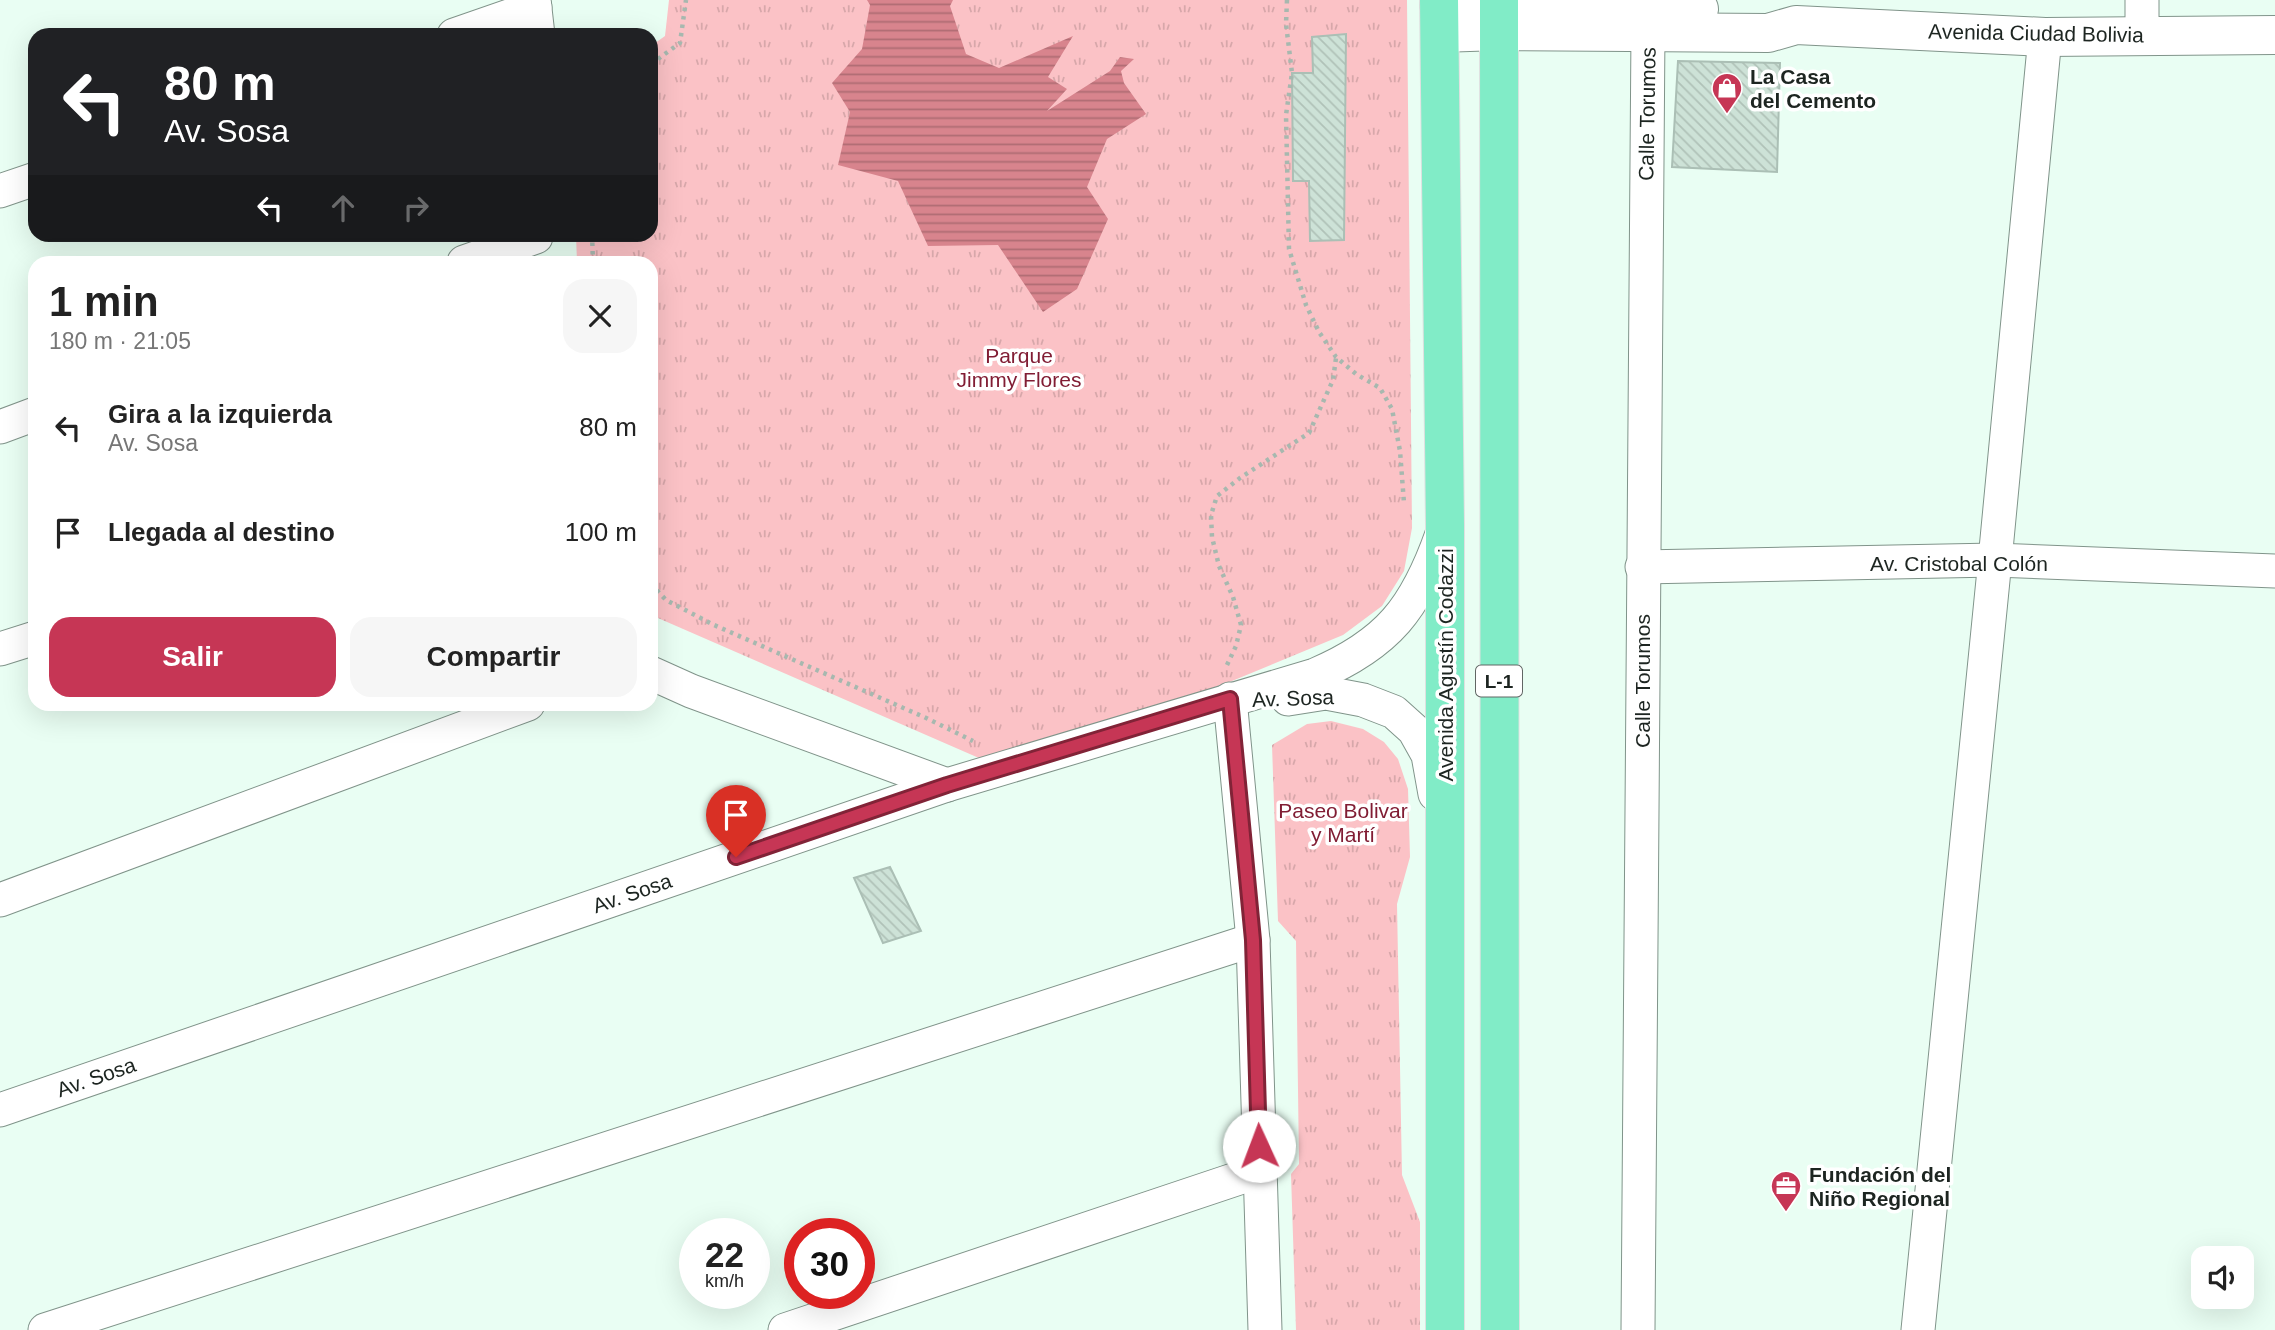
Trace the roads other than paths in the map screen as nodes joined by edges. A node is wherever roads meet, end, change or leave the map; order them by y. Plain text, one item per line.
1 (1499, 12) edge
2 (1647, 12) edge
3 (1439, 13) edge
4 (536, 14) edge
5 (2142, 17) edge
6 (481, 28) edge
7 (2275, 35) edge
8 (2045, 37) junction
9 (28, 181) edge
10 (0, 191) edge
11 (537, 245) edge
12 (490, 256) edge
13 (28, 417) edge
14 (0, 427) edge
15 (1446, 526) junction
16 (1995, 560) junction
17 (1643, 567) junction
18 (2275, 571) edge
19 (28, 640) edge
20 (0, 649) edge
21 (658, 676) edge
22 (1233, 684) junction
23 (509, 711) edge
24 (947, 785) junction
25 (1445, 863) junction
26 (0, 900) edge
27 (1253, 940) junction
28 (0, 1110) edge
29 (1260, 1171) junction
30 (45, 1330) edge
31 (785, 1330) edge
32 (1265, 1330) edge
33 (1445, 1330) edge
34 (1500, 1330) edge
35 (1638, 1330) edge
36 (1917, 1330) edge

1 - 2 street, Avenida Ciudad Bolivia
1 - 3 street, Avenida Ciudad Bolivia
1 - 34 main road, L-1
2 - 8 street, Avenida Ciudad Bolivia
2 - 17 street, Calle Torumos
3 - 15 main road, Avenida Agustín Codazzi / L-1
4 - 6 street
5 - 7 street, Avenida Ciudad Bolivia
5 - 8 street, Avenida Ciudad Bolivia
8 - 16 street
9 - 10 street
11 - 12 street
13 - 14 street
15 - 22 street
15 - 25 main road, Avenida Agustín Codazzi / L-1
16 - 17 street, Av. Cristobal Colón
16 - 18 street, Av. Cristobal Colón
16 - 36 street
17 - 35 street, Calle Torumos
19 - 20 street
21 - 24 street
22 - 24 street, Av. Sosa
22 - 25 street, Av. Sosa
22 - 27 street
23 - 26 street
24 - 28 street, Av. Sosa
25 - 33 main road, Avenida Agustín Codazzi / L-1
27 - 29 street
27 - 30 street
29 - 31 street
29 - 32 street

